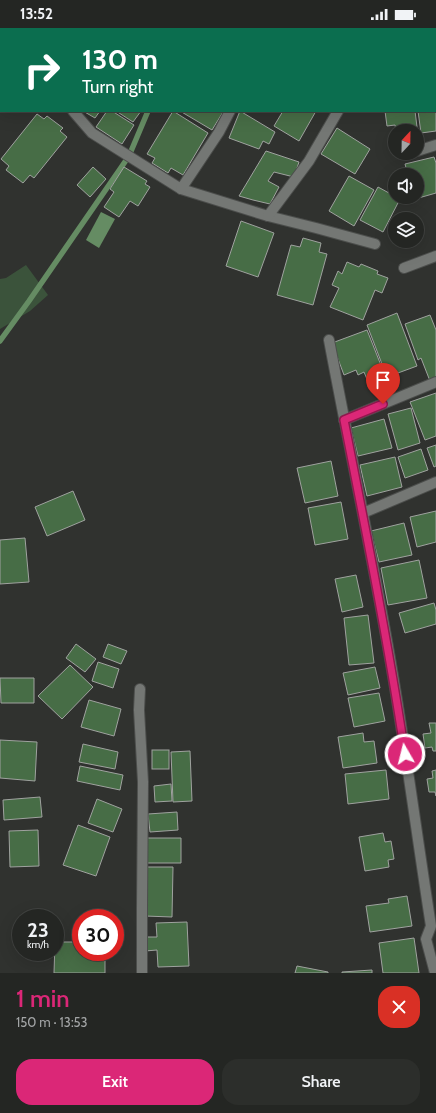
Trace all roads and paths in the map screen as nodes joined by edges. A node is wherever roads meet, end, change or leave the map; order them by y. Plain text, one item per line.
1 (74, 112) edge
2 (229, 112) edge
3 (337, 112) edge
4 (436, 145) edge
5 (424, 149) edge
6 (181, 189) junction
7 (268, 216) junction
8 (375, 244) dead end
9 (436, 256) edge
10 (404, 268) dead end
11 (329, 340) dead end
12 (436, 382) edge
13 (344, 420) junction
14 (436, 482) edge
15 (363, 513) junction
16 (140, 689) dead end
17 (433, 929) edge
18 (142, 973) edge
19 (435, 973) edge

1 - 6 street
2 - 6 street
3 - 7 street
4 - 5 street
6 - 7 street
7 - 8 street
9 - 10 street
11 - 13 street
12 - 13 street
13 - 15 street
14 - 15 street
15 - 17 street
16 - 18 street
17 - 19 street

